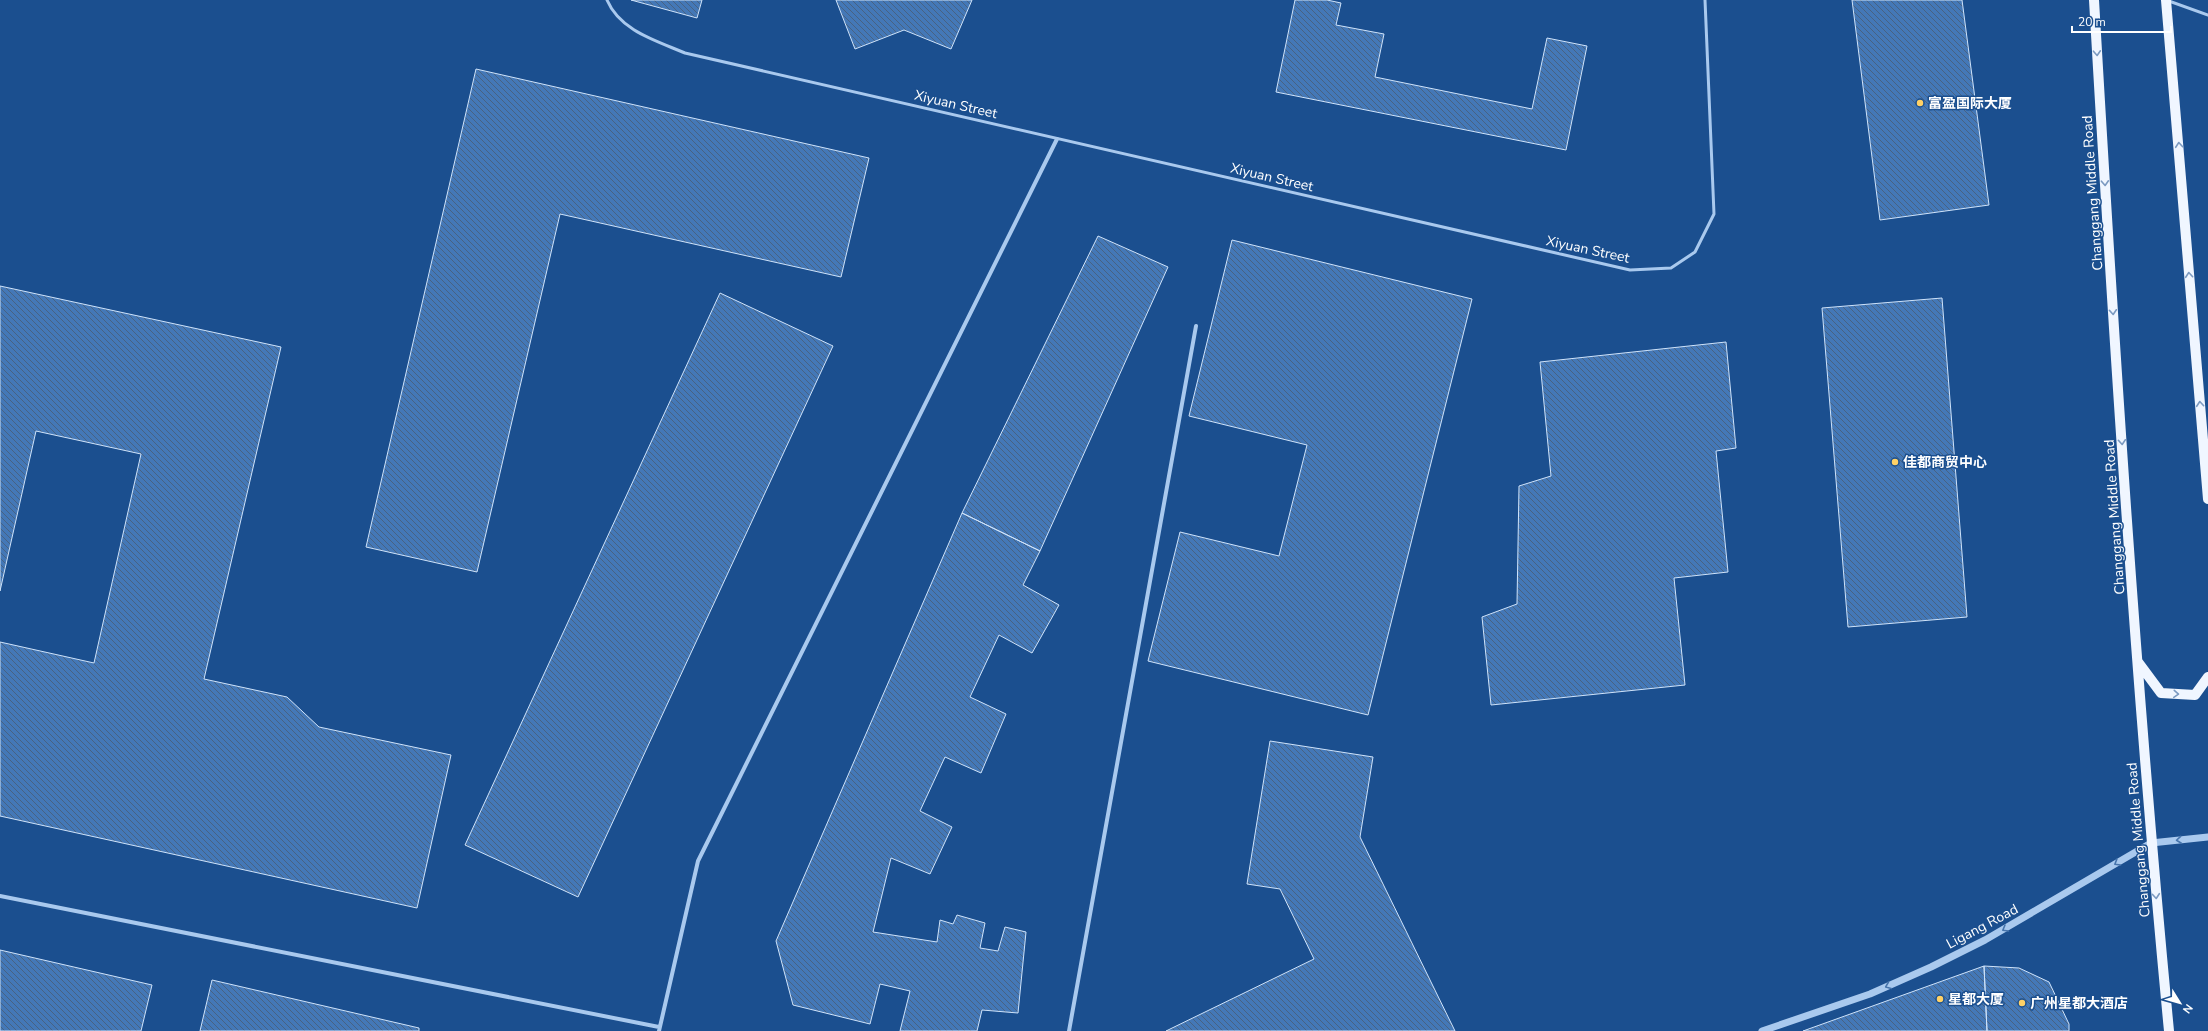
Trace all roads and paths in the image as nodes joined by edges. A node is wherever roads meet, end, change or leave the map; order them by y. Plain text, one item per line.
1 (607, 0) edge
2 (1705, 0) edge
3 (2094, 0) edge
4 (2167, 0) edge
5 (2208, 15) edge
6 (1057, 139) junction
7 (1196, 326) dead end
8 (2208, 499) edge
9 (2138, 662) junction
10 (2208, 677) edge
11 (2208, 837) edge
12 (2151, 843) junction
13 (0, 896) edge
14 (659, 1029) edge
15 (1069, 1031) edge
16 (1762, 1031) edge
17 (2169, 1031) edge

1 - 6 lane, Xiyuan Street
2 - 6 lane, Xiyuan Street
3 -> 9 main road, Changgang Middle Road
4 - 5 lane
8 -> 4 main road
6 - 14 street
7 - 15 street
9 -> 10 main road
9 - 12 main road, Changgang Middle Road
11 -> 12 street, Ligang Road
12 -> 16 street, Ligang Road
12 -> 17 main road, Changgang Middle Road
13 - 14 street

